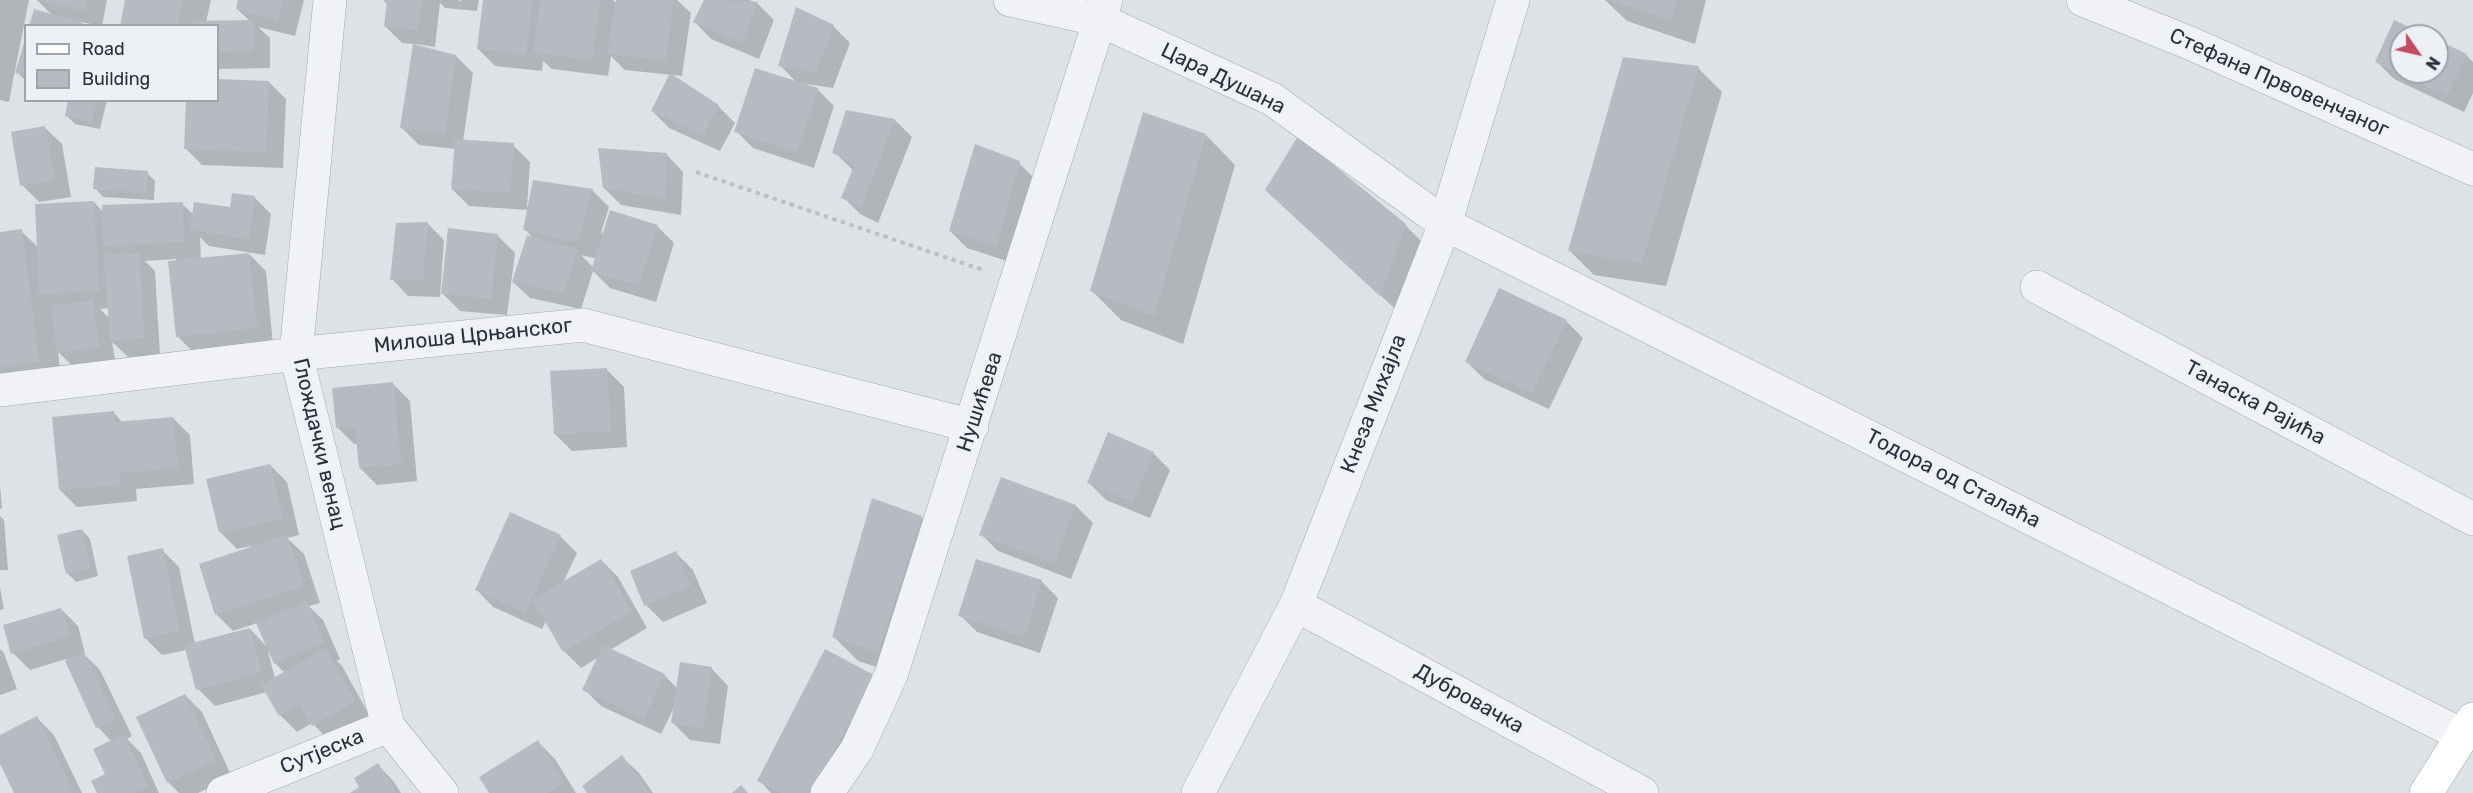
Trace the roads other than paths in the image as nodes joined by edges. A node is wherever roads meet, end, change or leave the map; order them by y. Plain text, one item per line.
1 (330, 0) edge
2 (1010, 0) edge
3 (1513, 0) edge
4 (2083, 0) edge
5 (1103, 10) edge
6 (2473, 169) edge
7 (1445, 224) junction
8 (2037, 287) dead end
9 (296, 354) junction
10 (0, 390) edge
11 (972, 426) junction
12 (2473, 519) edge
13 (1296, 605) junction
14 (388, 726) junction
15 (2468, 727) edge
16 (223, 793) edge
17 (442, 793) edge
18 (827, 793) edge
19 (1198, 793) edge
20 (1642, 793) edge
21 (2426, 793) edge

1 - 9 street, Глождачки венац
2 - 5 street, Цара Душана
3 - 7 street, Кнеза Михајла
4 - 6 street, Стефана Првовенчаног
5 - 7 street, Цара Душана
5 - 11 street, Нушићева
7 - 13 street, Кнеза Михајла
7 - 15 street, Тодора од Сталаћа
8 - 12 street, Танаска Рајића
9 - 10 street, Милоша Црњанског
9 - 11 street, Милоша Црњанског
9 - 14 street, Глождачки венац
11 - 18 street, Нушићева
13 - 19 street, Кнеза Михајла
13 - 20 street, Дубровачка
14 - 16 street, Сутјеска
14 - 17 street, Глождачки венац
15 - 21 main road

